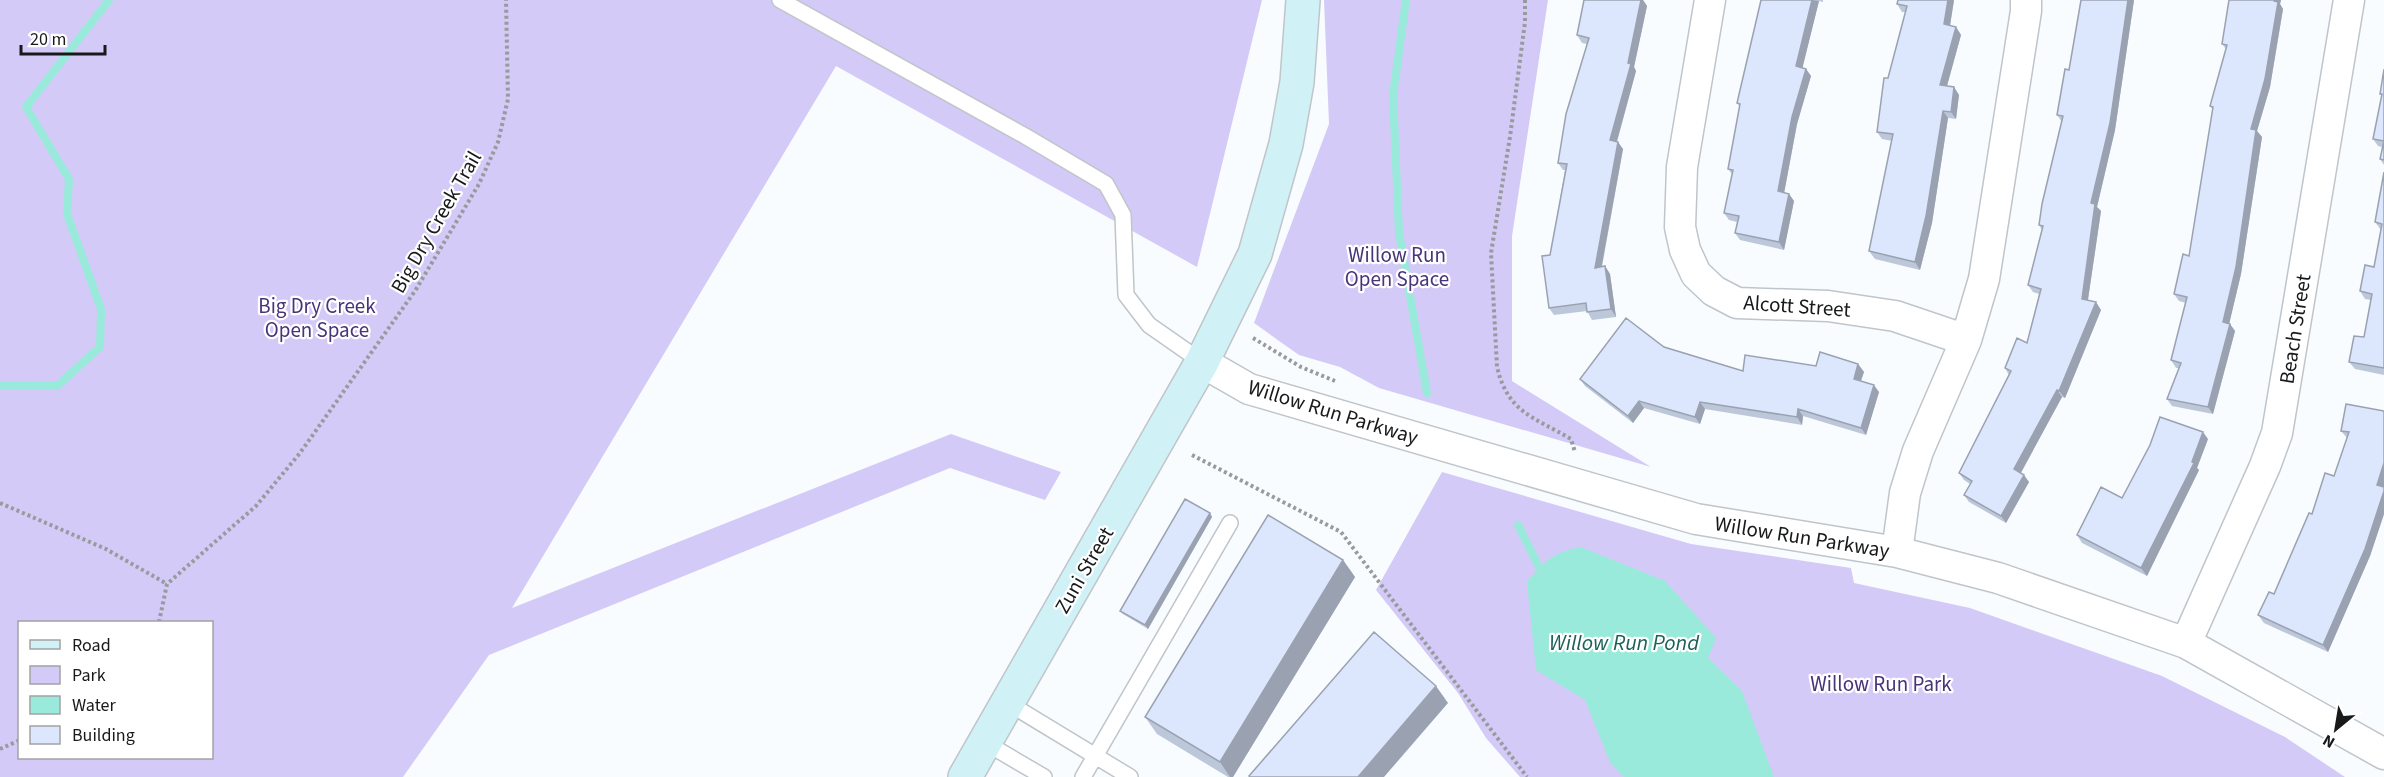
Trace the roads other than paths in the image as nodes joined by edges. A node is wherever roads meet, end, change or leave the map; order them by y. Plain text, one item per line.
1 (780, 0) edge
2 (1303, 0) edge
3 (1710, 0) edge
4 (2026, 0) edge
5 (2349, 0) edge
6 (1966, 339) junction
7 (1202, 362) junction
8 (1230, 523) dead end
9 (1897, 552) junction
10 (2186, 643) junction
11 (1008, 703) junction
12 (986, 743) junction
13 (2384, 754) edge
14 (1096, 756) junction
15 (965, 777) edge
16 (1044, 777) edge
17 (1083, 777) edge
18 (1130, 777) edge

1 - 7 lane
2 - 7 main road, Zuni Street
3 - 6 street, Alcott Street
4 - 6 street
5 - 10 street, Beach Street
6 - 9 street
7 - 9 street, Willow Run Parkway
7 - 11 main road, Zuni Street
8 - 14 lane
9 - 10 street, Willow Run Parkway
10 - 13 street, Willow Run Parkway
11 - 12 main road, Zuni Street
11 - 14 lane
12 - 15 main road, Zuni Street
12 - 16 lane
14 - 17 lane
14 - 18 lane

